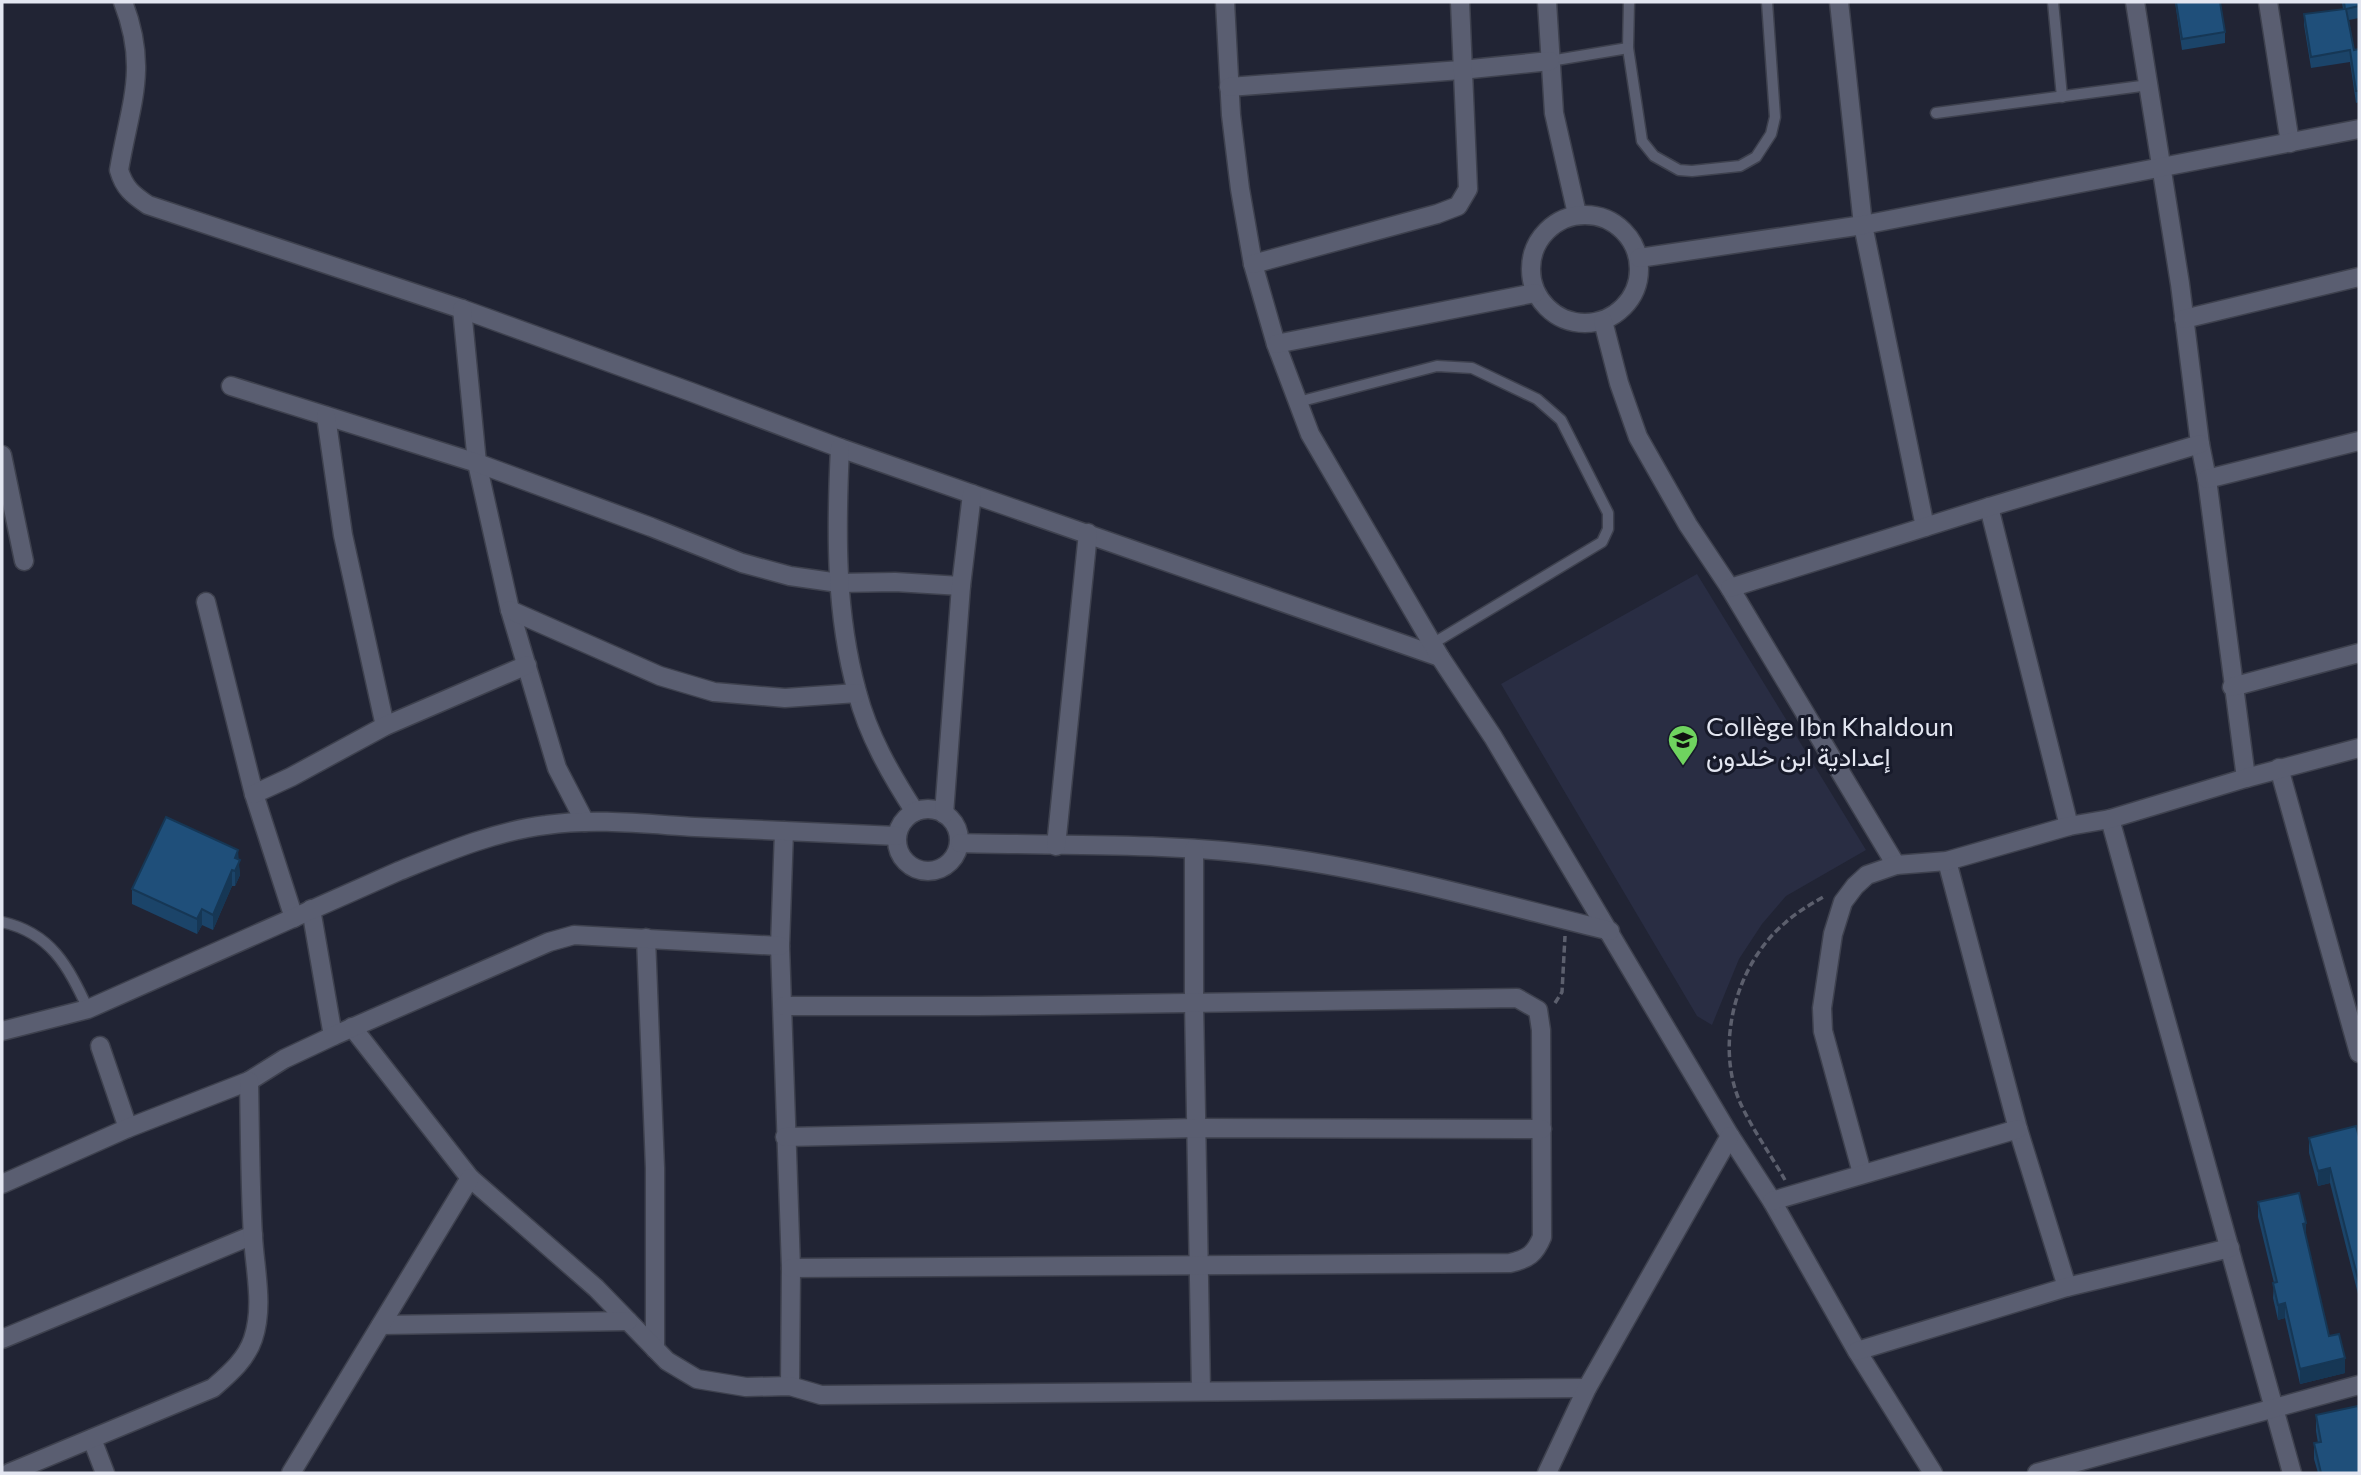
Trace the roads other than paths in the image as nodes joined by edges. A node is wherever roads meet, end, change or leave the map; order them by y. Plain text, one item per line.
1 (123, 2) edge
2 (1224, 2) edge
3 (1460, 2) edge
4 (1547, 2) edge
5 (1629, 2) edge
6 (1767, 2) edge
7 (1839, 2) edge
8 (2053, 2) edge
9 (2135, 2) edge
10 (2268, 2) edge
11 (1628, 48) junction
12 (1550, 61) junction
13 (1461, 71) junction
14 (2149, 85) junction
15 (1229, 87) junction
16 (2062, 97) junction
17 (1936, 113) dead end
18 (2359, 129) edge
19 (2290, 143) junction
20 (2161, 169) junction
21 (1577, 214) junction
22 (1863, 225) junction
23 (1639, 258) junction
24 (1253, 264) junction
25 (2359, 277) edge
26 (1535, 293) junction
27 (462, 309) junction
28 (2184, 319) junction
29 (1602, 321) junction
30 (1276, 344) junction
31 (232, 386) dead end
32 (1298, 402) junction
33 (326, 416) junction
34 (2359, 441) edge
35 (2200, 444) junction
36 (840, 449) junction
37 (2, 455) edge
38 (477, 463) junction
39 (2207, 479) junction
40 (972, 494) junction
41 (1989, 507) junction
42 (1925, 527) junction
43 (1088, 533) junction
44 (24, 561) dead end
45 (839, 583) junction
46 (961, 586) junction
47 (1730, 589) junction
48 (206, 602) dead end
49 (510, 610) junction
50 (1436, 651) junction
51 (2359, 653) edge
52 (527, 665) junction
53 (2232, 687) junction
54 (857, 693) junction
55 (385, 726) junction
56 (2359, 748) edge
57 (2280, 768) junction
58 (2246, 778) junction
59 (254, 794) junction
60 (915, 812) junction
61 (944, 814) junction
62 (2110, 819) junction
63 (585, 822) junction
64 (2069, 826) junction
65 (784, 831) junction
66 (897, 836) junction
67 (960, 843) junction
68 (1056, 846) junction
69 (1194, 849) junction
70 (1947, 861) junction
71 (1896, 865) junction
72 (311, 909) junction
73 (294, 918) junction
74 (2, 922) edge
75 (1609, 930) junction
76 (646, 938) junction
77 (780, 946) junction
78 (1194, 1003) junction
79 (783, 1006) junction
80 (88, 1009) junction
81 (352, 1027) junction
82 (2, 1031) edge
83 (333, 1035) junction
84 (100, 1046) dead end
85 (2359, 1053) edge
86 (249, 1081) junction
87 (128, 1128) junction
88 (1197, 1128) junction
89 (1542, 1129) junction
90 (2018, 1129) junction
91 (1730, 1136) junction
92 (785, 1138) junction
93 (1862, 1173) junction
94 (470, 1178) junction
95 (2, 1184) edge
96 (1772, 1200) junction
97 (253, 1235) junction
98 (2230, 1248) junction
99 (1199, 1267) junction
100 (791, 1268) junction
101 (2067, 1287) junction
102 (628, 1321) junction
103 (381, 1325) junction
104 (3, 1334) edge
105 (655, 1349) junction
106 (1857, 1351) junction
107 (2359, 1385) edge
108 (790, 1386) junction
109 (1587, 1388) junction
110 (1201, 1391) junction
111 (2273, 1407) junction
112 (92, 1438) junction
113 (9, 1473) edge
114 (105, 1473) edge
115 (291, 1473) edge
116 (1547, 1473) edge
117 (1933, 1473) edge
118 (2037, 1473) edge
119 (2292, 1473) edge

1 - 27 street
2 - 15 street
3 - 13 street
4 - 12 street
5 - 11 lane
6 - 11 lane
7 - 22 street
8 - 16 lane
9 - 14 street
10 - 19 street
11 - 12 lane
12 - 13 street
12 - 21 street
13 - 15 street
13 - 24 street
14 - 16 lane
14 - 20 street
15 - 24 street
16 - 17 lane
18 - 19 street
19 - 20 street
20 - 22 street
20 - 28 street
21 - 23 street
21 - 26 street
22 - 23 street
22 - 42 street
23 - 29 street
24 - 30 street
25 - 28 street
26 - 29 street
26 - 30 street
27 - 36 street
27 - 38 street
28 - 35 street
29 - 47 street
30 - 32 street
31 - 33 street
32 - 50 street
32 - 50 lane
33 - 38 street
33 - 55 street
34 - 39 street
35 - 39 street
35 - 41 street
36 - 40 street
36 - 45 street
37 - 44 street
38 - 45 street
38 - 49 street
39 - 53 street
40 - 43 street
40 - 46 street
41 - 42 street
41 - 64 street
42 - 47 street
43 - 50 street
43 - 68 street
45 - 46 street
45 - 54 street
46 - 61 street
47 - 71 street
48 - 59 street
49 - 52 street
49 - 54 street
50 - 75 street
51 - 53 street
52 - 55 street
52 - 63 street
53 - 58 street
54 - 60 street
55 - 59 street
56 - 57 street
57 - 58 street
57 - 85 street
58 - 62 street
59 - 73 street
60 - 61 street
60 - 66 street
61 - 67 street
62 - 64 street
62 - 98 street
63 - 65 street
63 - 72 street
64 - 70 street
65 - 66 street
65 - 77 street
66 - 67 street
67 - 68 street
68 - 69 street
69 - 75 street
69 - 78 street
70 - 71 street
70 - 90 street
71 - 93 street
72 - 73 street
72 - 83 street
73 - 80 street
74 - 80 lane
75 - 91 street
76 - 77 street
76 - 81 street
76 - 105 street
77 - 79 street
78 - 79 street
78 - 88 street
78 - 89 street
79 - 92 street
80 - 82 street
81 - 83 street
81 - 94 street
83 - 86 street
84 - 87 street
86 - 87 street
86 - 97 street
87 - 95 street
88 - 89 street
88 - 92 street
88 - 99 street
89 - 99 street
90 - 93 street
90 - 101 street
91 - 96 street
91 - 109 street
92 - 100 street
93 - 96 street
94 - 102 street
94 - 103 street
96 - 106 street
97 - 104 street
97 - 112 street
98 - 101 street
98 - 111 street
99 - 100 street
99 - 110 street
100 - 108 street
101 - 106 street
102 - 103 street
102 - 105 street
103 - 115 street
105 - 108 street
106 - 117 street
107 - 111 street
108 - 110 street
109 - 110 street
109 - 116 street
111 - 118 street
111 - 119 street
112 - 113 street
112 - 114 street

